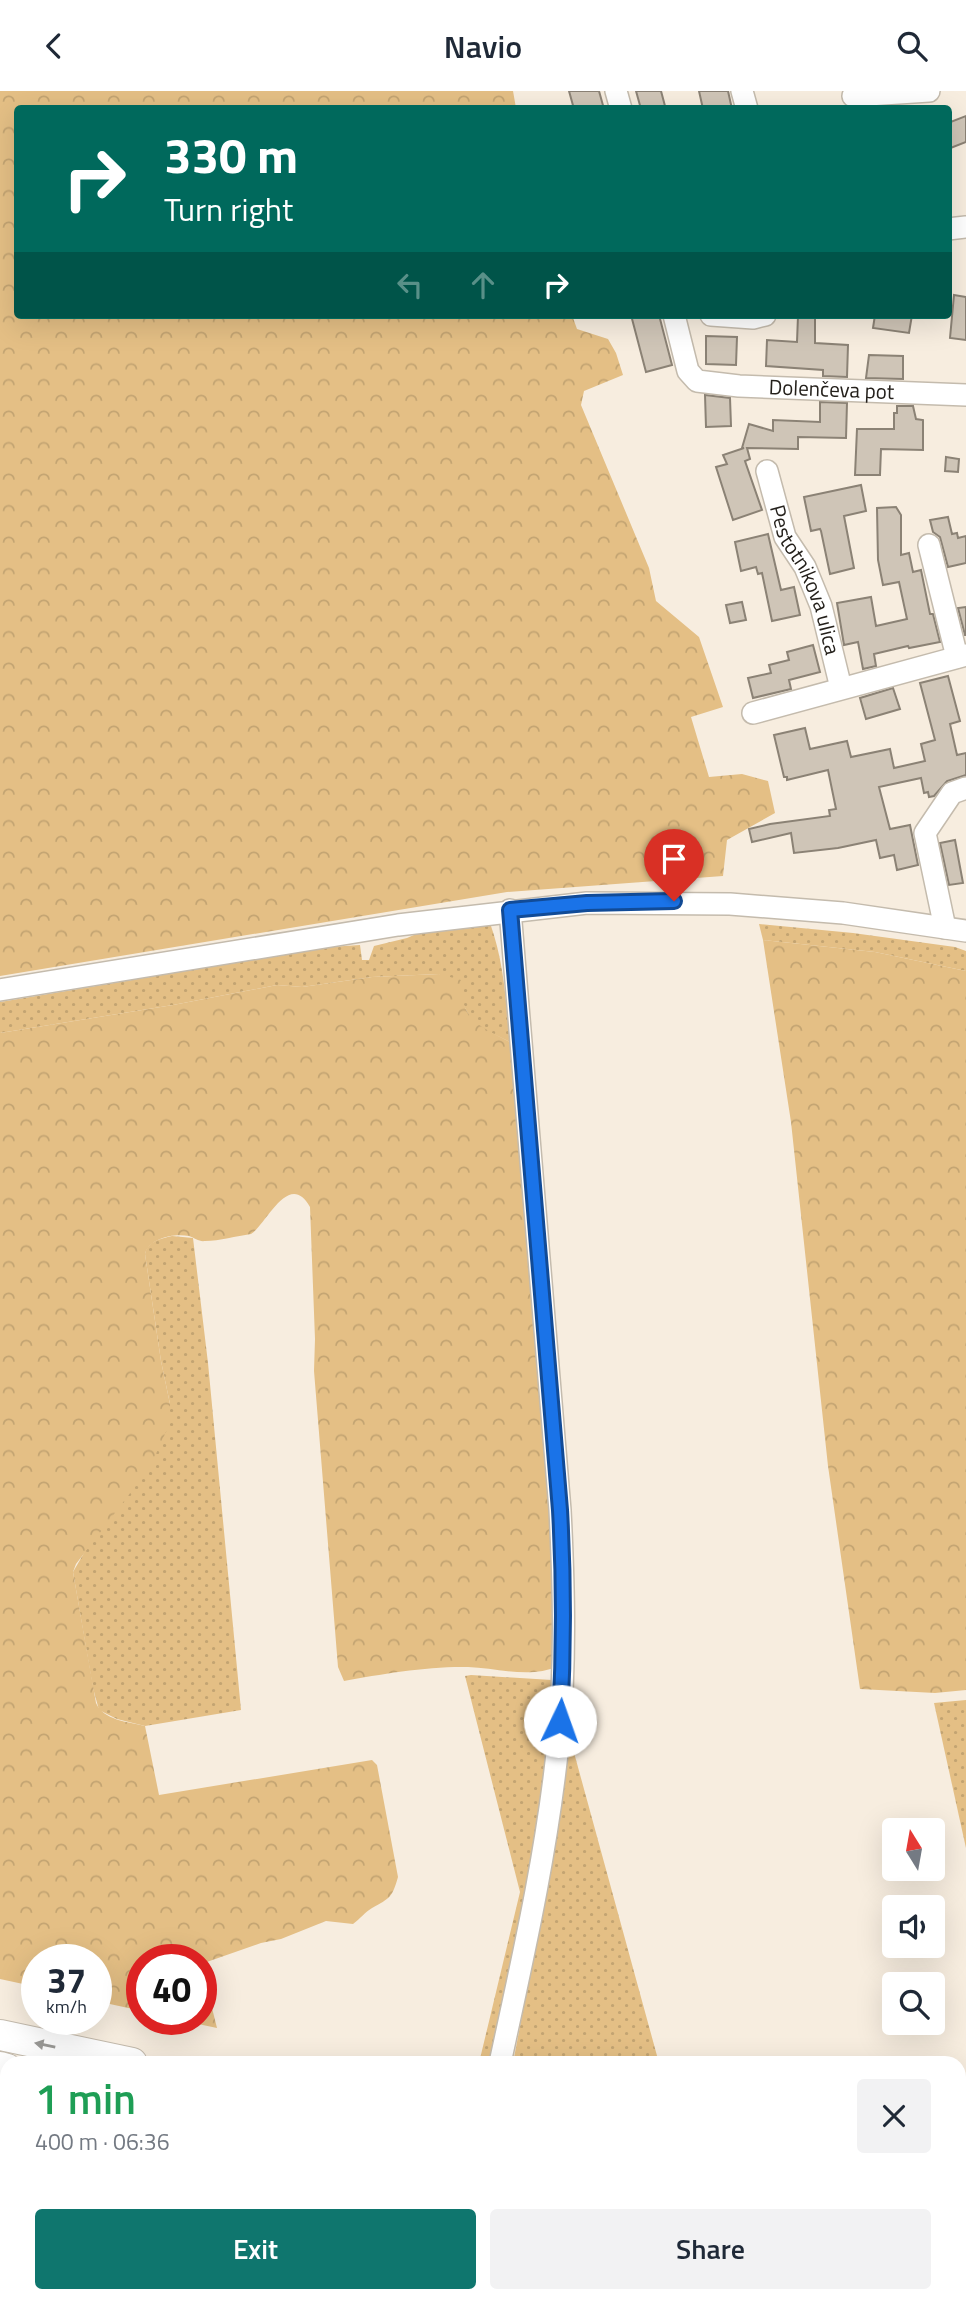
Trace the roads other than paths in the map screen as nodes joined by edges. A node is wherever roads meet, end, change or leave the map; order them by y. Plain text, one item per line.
1 (929, 91) edge
2 (853, 96) dead end
3 (675, 319) edge
4 (966, 395) edge
5 (767, 471) dead end
6 (929, 545) dead end
7 (962, 656) edge
8 (841, 688) junction
9 (753, 713) dead end
10 (966, 788) edge
11 (510, 910) junction
12 (955, 929) edge
13 (0, 989) edge
14 (0, 2035) edge
15 (99, 2056) edge
16 (501, 2056) edge

1 - 2 street
3 - 4 street, Dolenčeva pot
5 - 8 street, Pestotnikova ulica
6 - 7 street
7 - 8 street
8 - 9 street
10 - 12 street
11 - 12 street
11 - 13 street
11 - 16 street
15 -> 14 highway

